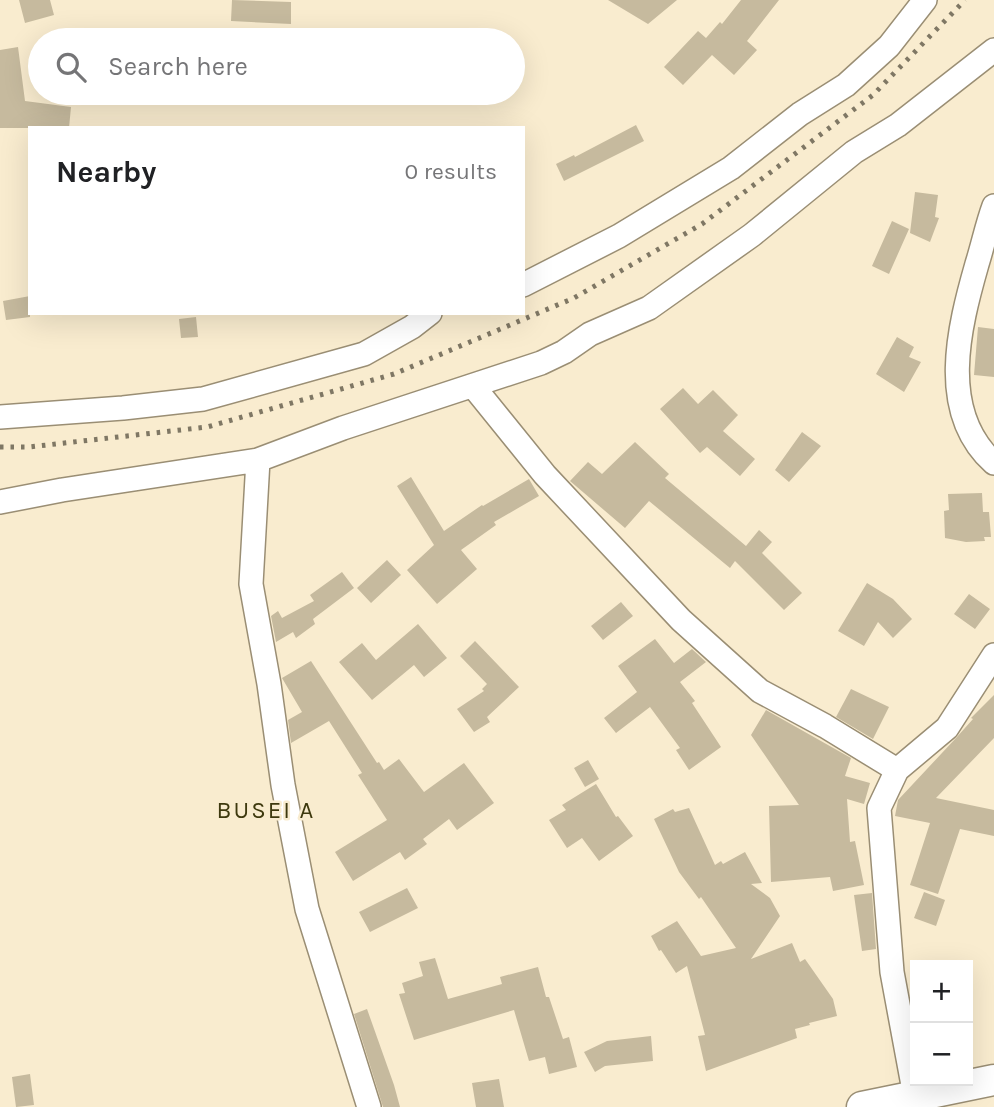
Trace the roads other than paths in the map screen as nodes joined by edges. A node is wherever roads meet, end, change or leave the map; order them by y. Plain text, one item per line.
1 (925, 0) edge
2 (994, 50) edge
3 (994, 206) edge
4 (525, 284) edge
5 (427, 315) edge
6 (473, 386) junction
7 (0, 416) edge
8 (258, 460) junction
9 (994, 463) edge
10 (0, 502) edge
11 (994, 655) edge
12 (897, 770) junction
13 (994, 1080) edge
14 (915, 1096) junction
15 (369, 1107) edge
16 (862, 1107) edge

1 - 4 street
2 - 6 street
3 - 9 street
5 - 7 street
6 - 8 street
6 - 12 street
8 - 10 street
8 - 15 street
11 - 12 street
12 - 14 street
13 - 14 main road
14 - 16 main road

